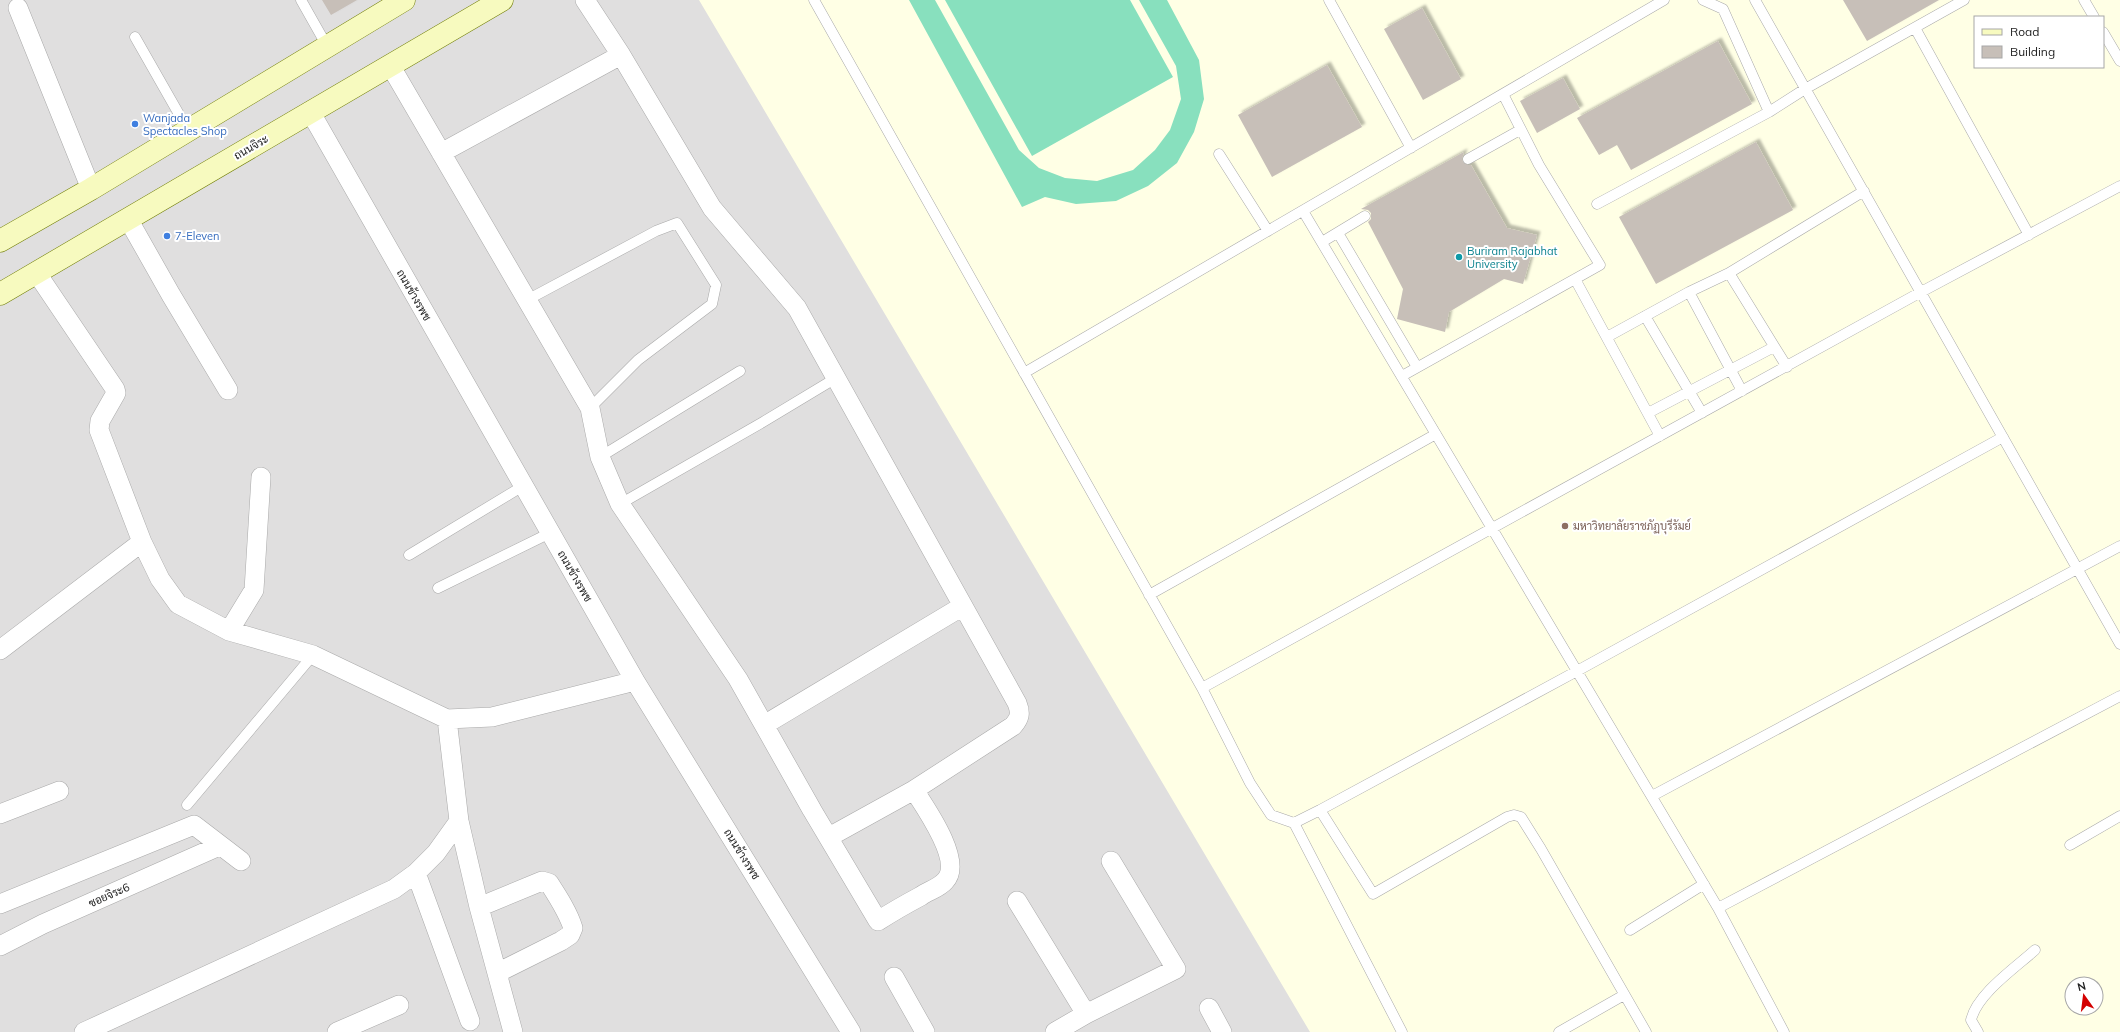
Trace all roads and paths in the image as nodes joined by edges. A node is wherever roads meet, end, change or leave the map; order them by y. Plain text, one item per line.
1 (301, 0) edge
2 (404, 0) edge
3 (502, 0) edge
4 (585, 0) edge
5 (814, 0) edge
6 (1329, 0) edge
7 (1664, 0) edge
8 (1703, 0) edge
9 (1755, 0) edge
10 (1964, 0) edge
11 (2084, 0) edge
12 (18, 8) dead end
13 (2093, 16) edge
14 (1915, 28) junction
15 (2104, 34) edge
16 (135, 37) dead end
17 (327, 46) junction
18 (621, 55) junction
19 (2120, 61) edge
20 (390, 65) junction
21 (1805, 89) junction
22 (1503, 94) junction
23 (1769, 112) junction
24 (311, 113) junction
25 (188, 130) junction
26 (1520, 130) junction
27 (1411, 148) junction
28 (441, 153) junction
29 (1219, 154) dead end
30 (1468, 159) dead end
31 (2120, 186) edge
32 (91, 189) junction
33 (1864, 191) junction
34 (1597, 204) dead end
35 (1303, 211) junction
36 (1365, 216) dead end
37 (128, 219) junction
38 (1268, 231) junction
39 (1338, 233) junction
40 (2029, 235) junction
41 (0, 241) edge
42 (1322, 242) junction
43 (36, 272) junction
44 (1729, 273) junction
45 (1575, 279) junction
46 (1688, 292) junction
47 (1921, 292) junction
48 (0, 294) edge
49 (527, 300) junction
50 (1645, 316) junction
51 (1607, 337) junction
52 (1774, 347) junction
53 (1417, 367) junction
54 (1787, 367) junction
55 (1731, 370) junction
56 (740, 371) dead end
57 (1024, 373) junction
58 (1402, 376) junction
59 (836, 378) junction
60 (228, 390) dead end
61 (1742, 391) junction
62 (1689, 392) junction
63 (590, 408) junction
64 (1702, 413) junction
65 (1648, 414) junction
66 (1436, 434) junction
67 (1660, 436) junction
68 (2003, 437) junction
69 (600, 457) junction
70 (261, 477) dead end
71 (523, 486) junction
72 (620, 504) junction
73 (1492, 528) junction
74 (550, 533) junction
75 (142, 542) junction
76 (2120, 546) edge
77 (409, 555) dead end
78 (2077, 568) junction
79 (438, 588) dead end
80 (1149, 595) junction
81 (963, 606) junction
82 (229, 631) junction
83 (2120, 644) edge
84 (0, 650) edge
85 (313, 655) junction
86 (1577, 671) junction
87 (635, 681) junction
88 (1202, 688) junction
89 (2120, 696) edge
90 (447, 719) junction
91 (764, 726) junction
92 (914, 790) junction
93 (59, 791) dead end
94 (1652, 796) junction
95 (186, 805) dead end
96 (1320, 810) junction
97 (0, 814) edge
98 (2120, 816) edge
99 (459, 821) junction
100 (1294, 823) junction
101 (829, 837) junction
102 (2070, 845) dead end
103 (219, 846) junction
104 (241, 861) dead end
105 (1111, 861) dead end
106 (416, 873) junction
107 (1704, 884) junction
108 (1018, 901) dead end
109 (0, 904) edge
110 (479, 907) junction
111 (1718, 908) junction
112 (1630, 930) dead end
113 (0, 946) edge
114 (2035, 950) dead end
115 (497, 973) junction
116 (894, 977) dead end
117 (1624, 995) junction
118 (398, 1005) dead end
119 (1210, 1008) dead end
120 (1086, 1014) junction
121 (470, 1020) dead end
122 (95, 1030) edge
123 (337, 1032) edge
124 (513, 1032) edge
125 (852, 1032) edge
126 (925, 1032) edge
127 (1055, 1032) edge
128 (1222, 1032) edge
129 (1402, 1032) edge
130 (1559, 1032) edge
131 (1646, 1032) edge
132 (1784, 1032) edge
133 (1978, 1032) edge

1 - 17 lane
2 - 17 main road
3 - 20 main road, ถนนจิระ
4 - 18 street
5 - 57 lane
6 - 27 lane
7 - 22 lane
8 - 23 lane
9 - 21 lane
10 - 14 lane
11 - 13 lane
12 - 32 street
14 - 21 lane
14 - 40 lane
15 - 19 lane
16 - 25 lane
17 - 25 main road
18 - 28 street
18 - 59 street
20 - 24 main road, ถนนจิระ
20 - 28 street
21 - 23 lane
21 - 33 lane
22 - 26 lane
22 - 27 lane
23 - 34 lane
24 - 37 main road, ถนนจิระ
24 - 71 street, ถนนข้างรพช
25 - 32 main road
26 - 30 lane
26 - 45 lane
27 - 35 lane
28 - 49 street
29 - 38 lane
31 - 40 lane
32 - 41 main road
33 - 44 lane
33 - 47 lane
35 - 38 lane
35 - 42 lane
36 - 39 lane
37 - 43 main road, ถนนจิระ
37 - 60 street
38 - 57 lane
39 - 42 lane
39 - 53 lane
40 - 47 lane
42 - 58 lane
43 - 48 main road, ถนนจิระ
43 - 75 street
44 - 46 lane
44 - 52 lane
45 - 51 lane
45 - 53 lane
46 - 50 lane
46 - 55 lane
47 - 54 lane
47 - 68 lane
49 - 63 street
49 - 63 lane
50 - 51 lane
50 - 62 lane
51 - 65 lane
52 - 54 lane
52 - 55 lane
53 - 58 lane
54 - 61 lane
55 - 61 lane
55 - 62 lane
56 - 69 lane
57 - 80 lane
58 - 66 lane
59 - 72 lane
59 - 81 street
61 - 64 lane
62 - 64 lane
62 - 65 lane
63 - 69 street
64 - 67 lane
65 - 67 lane
66 - 73 lane
66 - 80 lane
67 - 73 lane
68 - 78 lane
68 - 86 lane
69 - 72 street
70 - 82 street
71 - 74 street, ถนนข้างรพช
71 - 77 lane
72 - 91 street
73 - 86 lane
73 - 88 lane
74 - 79 lane
74 - 87 street, ถนนข้างรพช
75 - 82 street
75 - 84 street
76 - 78 lane
78 - 83 lane
78 - 94 lane
80 - 88 lane
81 - 91 street
81 - 92 street
82 - 85 street
85 - 90 street
85 - 95 lane
86 - 94 lane
86 - 96 lane
87 - 90 street
87 - 125 street, ถนนข้างรพช
88 - 100 lane
89 - 111 lane
90 - 99 street
91 - 101 street
92 - 101 street
92 - 101 street
93 - 97 street
94 - 107 lane
96 - 100 lane
96 - 117 lane
98 - 102 lane
99 - 106 street
99 - 110 street
100 - 129 lane
103 - 104 street
103 - 109 street
103 - 113 street, ซอยจิระ6
105 - 120 street
106 - 121 street
106 - 122 street
107 - 111 lane
107 - 112 lane
108 - 120 street
110 - 115 street
110 - 115 street
111 - 132 lane
114 - 133 lane
115 - 124 street
116 - 126 street
117 - 130 lane
117 - 131 lane
118 - 123 street
119 - 128 street
120 - 127 street

